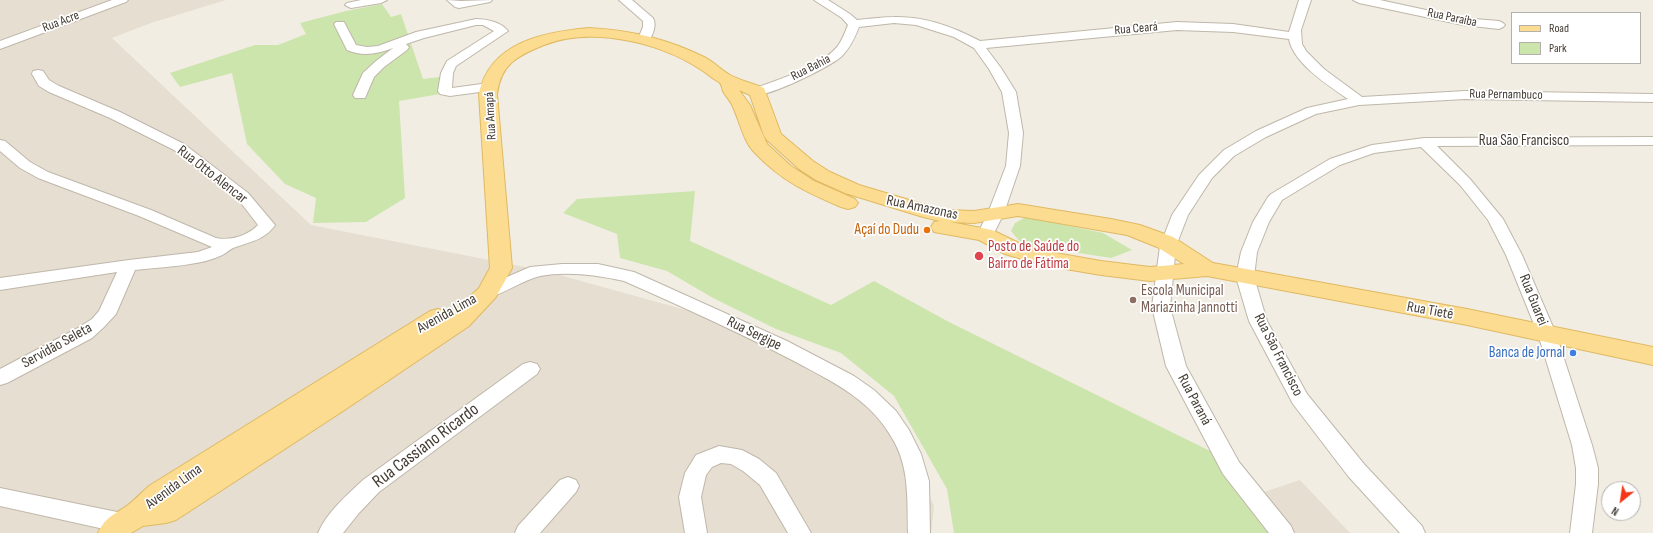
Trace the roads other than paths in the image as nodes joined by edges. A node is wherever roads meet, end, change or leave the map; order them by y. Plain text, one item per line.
1 (122, 0) edge
2 (381, 0) edge
3 (452, 0) edge
4 (486, 0) edge
5 (625, 0) edge
6 (820, 0) edge
7 (1305, 0) edge
8 (1359, 0) edge
9 (351, 5) dead end
10 (340, 24) dead end
11 (854, 24) junction
12 (1499, 24) dead end
13 (420, 35) junction
14 (1294, 36) junction
15 (644, 40) junction
16 (0, 45) edge
17 (978, 45) junction
18 (38, 74) dead end
19 (727, 80) junction
20 (489, 88) junction
21 (360, 95) dead end
22 (760, 97) junction
23 (1653, 98) edge
24 (1359, 101) junction
25 (741, 105) junction
26 (764, 138) junction
27 (1653, 141) edge
28 (1424, 142) junction
29 (0, 144) edge
30 (996, 213) junction
31 (927, 218) junction
32 (985, 235) junction
33 (228, 245) junction
34 (1168, 246) junction
35 (129, 265) junction
36 (1207, 269) junction
37 (1165, 273) junction
38 (1245, 277) junction
39 (0, 284) edge
40 (488, 292) junction
41 (1547, 334) junction
42 (1653, 356) edge
43 (530, 369) dead end
44 (0, 378) edge
45 (568, 486) dead end
46 (0, 497) edge
47 (124, 523) edge
48 (329, 533) edge
49 (526, 533) edge
50 (696, 533) edge
51 (800, 533) edge
52 (919, 533) edge
53 (1283, 533) edge
54 (1414, 533) edge
55 (1581, 533) edge

1 - 16 street, Rua Acre
2 - 9 street
3 - 4 street
5 - 15 street
6 - 11 street
7 - 14 street
8 - 12 street, Rua Paraíba
10 - 13 street
11 - 17 street
11 - 22 street, Rua Bahia
13 - 20 street
13 - 21 street
14 - 17 street, Rua Ceará
14 - 24 street
15 - 19 main road, Rua Amapá
15 - 20 main road, Rua Amapá
17 - 30 street
18 - 33 street, Rua Otto Alencar
19 - 22 main road, Rua Amapá
19 - 25 main road, Rua Amapá
20 - 40 main road, Rua Amapá
22 - 25 main road
22 - 26 main road, Rua Amazonas
23 - 24 street, Rua Pernambuco
24 - 34 street, Rua Pernambuco
25 - 26 main road, Rua Amazonas
26 - 31 main road, Rua Amazonas
27 - 28 street, Rua São Francisco
28 - 38 street, Rua São Francisco
28 - 41 street, Rua Guarei
29 - 33 street
30 - 31 main road, Rua Amazonas
30 - 32 street
30 - 34 main road, Rua Amazonas
31 - 32 main road, Rua Amazonas
32 - 37 main road, Rua Amazonas
33 - 35 street
34 - 36 main road, Rua Tietê
34 - 37 street, Rua Paraná
35 - 39 street
35 - 44 street, Servidão Seleta
36 - 37 main road, Rua Tietê
36 - 38 main road, Rua Tietê
37 - 53 street, Rua Paraná
38 - 41 main road, Rua Tietê
38 - 54 street, Rua São Francisco
40 - 47 main road, Avenida Lima
40 - 52 street, Rua Sergipe
41 - 42 main road, Rua Tietê
41 - 55 street, Rua Guarei
43 - 48 street, Rua Cassiano Ricardo
45 - 49 street
46 - 47 street
50 - 51 street

